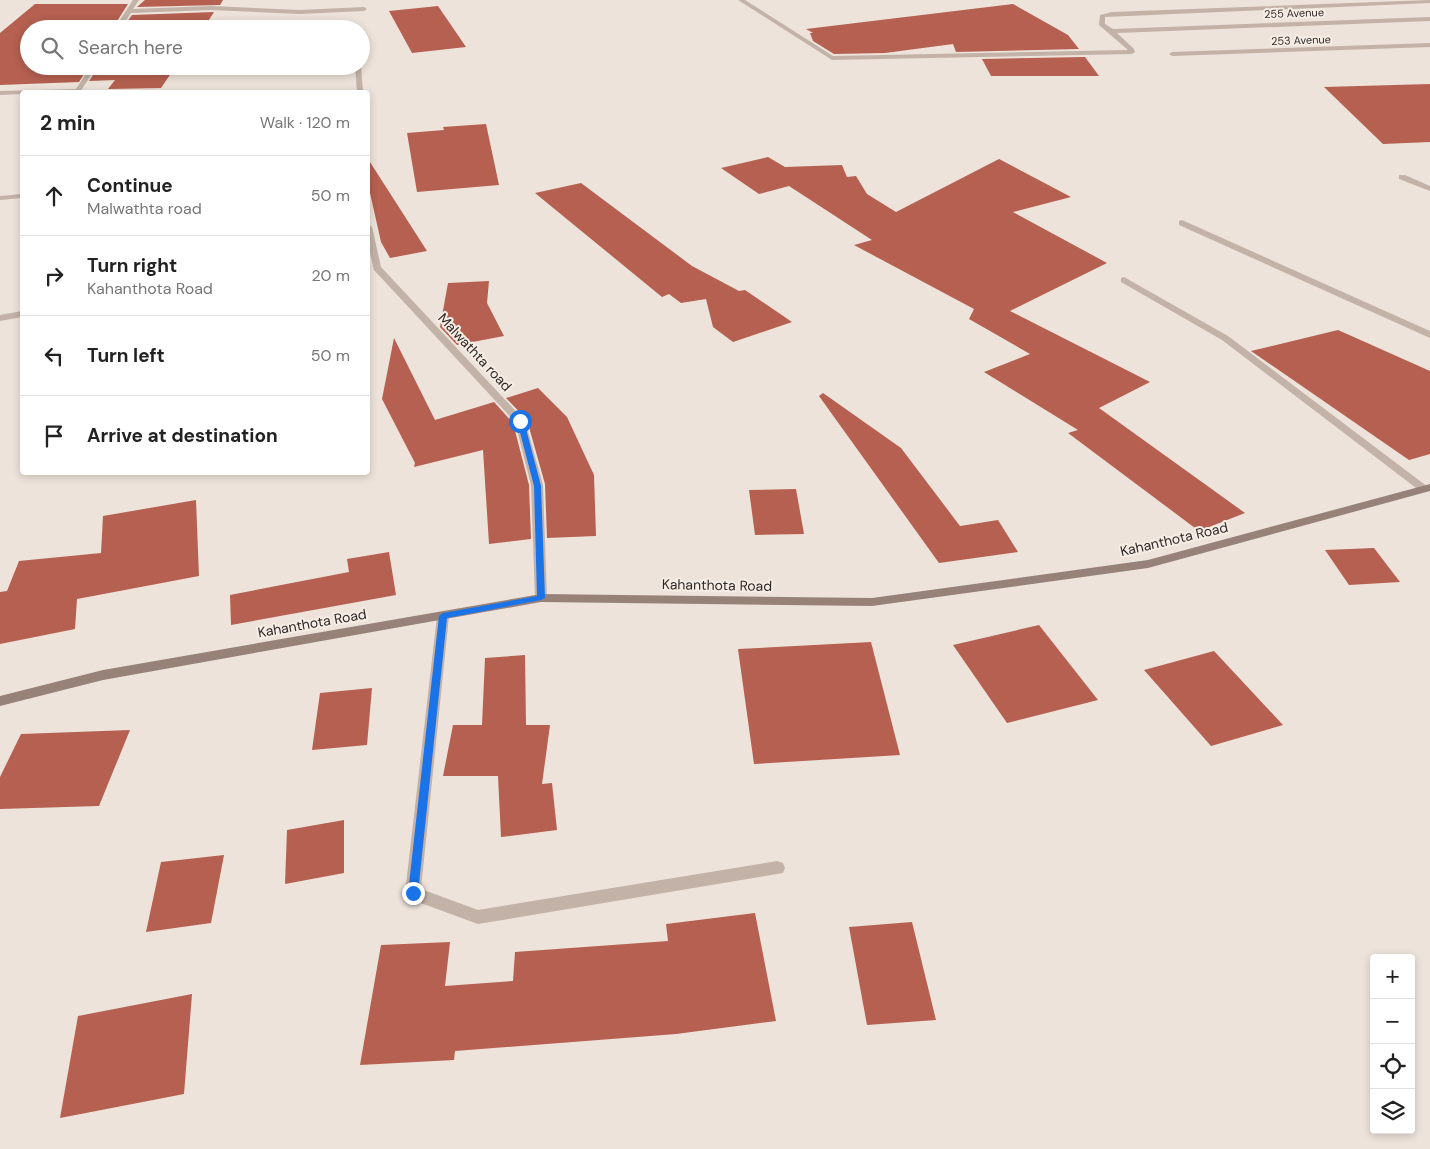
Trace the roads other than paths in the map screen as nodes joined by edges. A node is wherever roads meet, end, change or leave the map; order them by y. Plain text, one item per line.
1 (136, 0) edge
2 (741, 0) edge
3 (1430, 1) edge
4 (364, 9) dead end
5 (129, 11) junction
6 (1430, 19) edge
7 (124, 20) edge
8 (1112, 31) junction
9 (1430, 45) edge
10 (1172, 54) dead end
11 (88, 75) edge
12 (359, 75) edge
13 (79, 90) edge
14 (360, 90) edge
15 (0, 93) edge
16 (20, 93) edge
17 (1402, 177) dead end
18 (1430, 189) edge
19 (20, 196) edge
20 (0, 198) edge
21 (1182, 223) dead end
22 (370, 248) edge
23 (372, 268) edge
24 (1124, 280) dead end
25 (20, 314) edge
26 (0, 318) edge
27 (1430, 335) edge
28 (1427, 488) edge
29 (541, 598) junction
30 (443, 616) junction
31 (0, 701) edge
32 (777, 868) dead end

1 - 5 street
2 - 8 street
3 - 8 street
4 - 5 street
5 - 7 street
6 - 8 street, 255 Avenue
9 - 10 street, 253 Avenue
11 - 13 street
12 - 14 street
15 - 16 street
17 - 18 street
19 - 20 street
21 - 27 street
22 - 23 street, Malwathta road
23 - 29 street, Malwathta road
24 - 28 street
25 - 26 street
28 - 29 main road, Kahanthota Road
29 - 30 main road, Kahanthota Road
30 - 31 main road, Kahanthota Road
30 - 32 street

